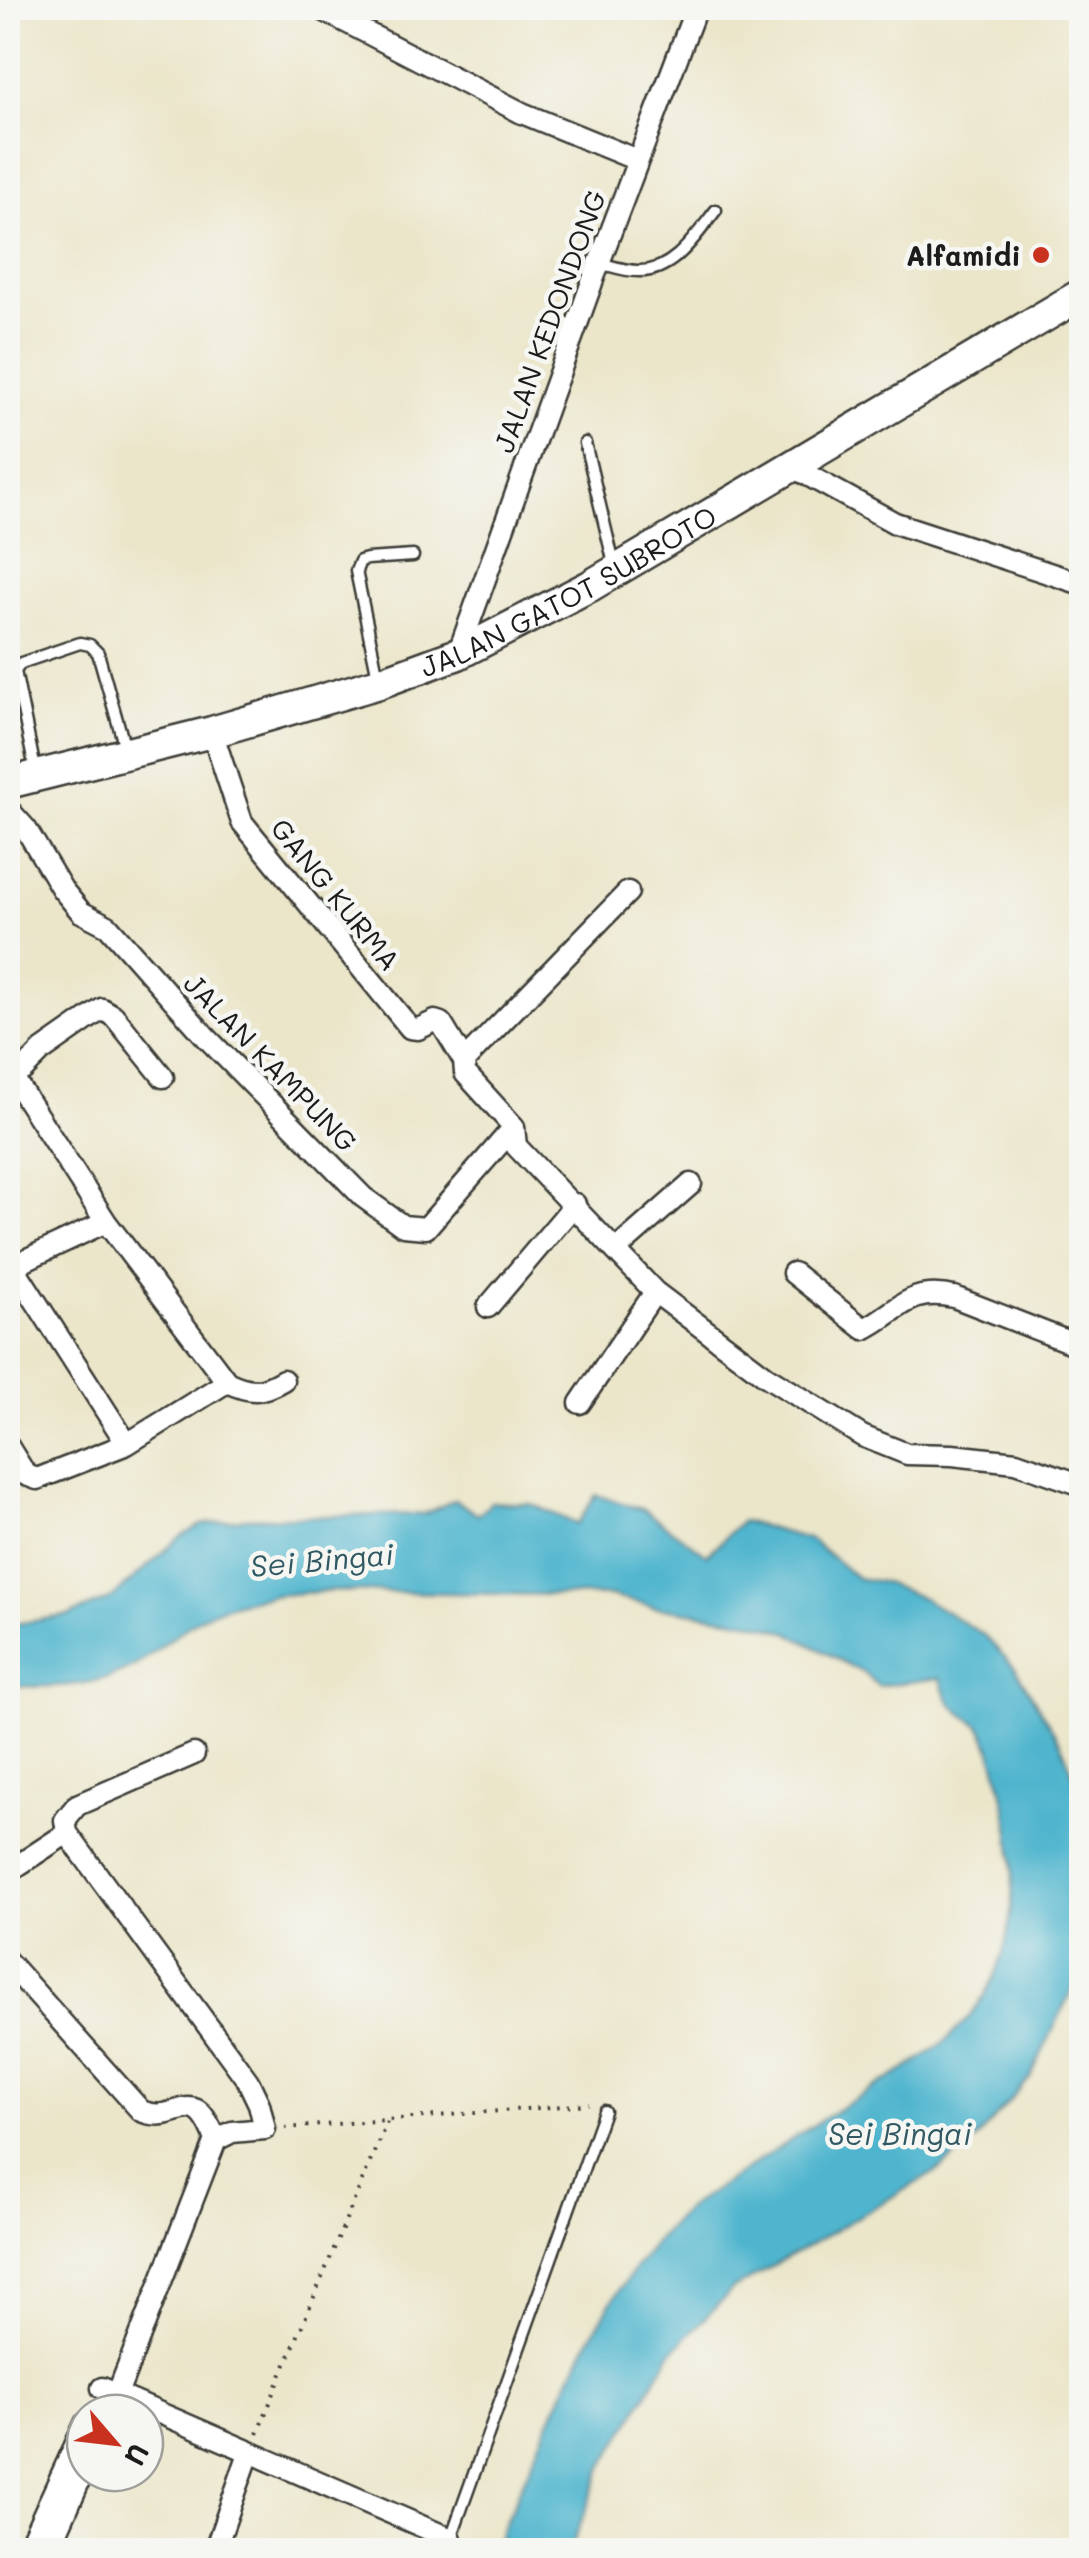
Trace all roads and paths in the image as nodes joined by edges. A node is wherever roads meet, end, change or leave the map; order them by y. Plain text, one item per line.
1 (319, 8) edge
2 (696, 8) edge
3 (638, 160) junction
4 (716, 210) dead end
5 (599, 263) junction
6 (1082, 294) edge
7 (584, 443) dead end
8 (791, 466) junction
9 (413, 556) dead end
10 (615, 569) junction
11 (1082, 584) edge
12 (458, 654) junction
13 (379, 683) junction
14 (212, 732) junction
15 (127, 755) junction
16 (22, 779) edge
17 (8, 809) edge
18 (628, 892) dead end
19 (464, 1060) junction
20 (8, 1069) edge
21 (164, 1077) dead end
22 (514, 1127) junction
23 (691, 1184) dead end
24 (575, 1204) junction
25 (106, 1222) junction
26 (618, 1249) junction
27 (9, 1264) edge
28 (793, 1273) dead end
29 (655, 1292) junction
30 (488, 1307) dead end
31 (1082, 1347) edge
32 (283, 1380) dead end
33 (227, 1382) junction
34 (580, 1403) dead end
35 (127, 1444) junction
36 (8, 1446) edge
37 (1082, 1486) edge
38 (194, 1754) dead end
39 (67, 1832) junction
40 (8, 1872) edge
41 (8, 1962) edge
42 (604, 2111) joint
43 (388, 2120) junction
44 (265, 2129) junction
45 (216, 2140) junction
46 (111, 2390) junction
47 (108, 2393) edge
48 (111, 2393) edge
49 (249, 2453) junction
50 (65, 2467) edge
51 (74, 2493) edge
52 (448, 2545) edge
53 (27, 2550) edge
54 (48, 2550) edge
55 (214, 2550) edge

1 - 3 street
2 - 3 street, JALAN KEDONDONG
3 - 5 street, JALAN KEDONDONG
4 - 5 lane
5 - 12 street, JALAN KEDONDONG
6 - 8 main road, JALAN GATOT SUBROTO
7 - 10 lane
8 - 10 main road, JALAN GATOT SUBROTO
8 - 11 street
9 - 13 lane
10 - 12 main road, JALAN GATOT SUBROTO
12 - 13 main road, JALAN GATOT SUBROTO
13 - 14 main road, JALAN GATOT SUBROTO
14 - 15 main road, JALAN GATOT SUBROTO
14 - 19 street, GANG KURMA
15 - 16 main road, JALAN GATOT SUBROTO
15 - 16 lane
17 - 22 street, JALAN KAMPUNG
18 - 19 street
19 - 22 street
20 - 21 street
20 - 25 street
22 - 24 street
23 - 26 street
24 - 26 street
24 - 30 street
25 - 27 street
25 - 33 street
26 - 29 street
27 - 35 street
28 - 31 street
29 - 34 street
29 - 37 street
32 - 33 street
33 - 35 street
35 - 36 street
38 - 39 street
39 - 40 street
39 - 44 street
41 - 45 street
42 - 43 path
42 - 52 lane
43 - 44 path
43 - 49 path
44 - 45 street
45 - 46 street
46 - 47 street
46 - 48 street
46 - 49 street
49 - 52 street
49 - 55 street
50 - 53 street
51 - 54 street

